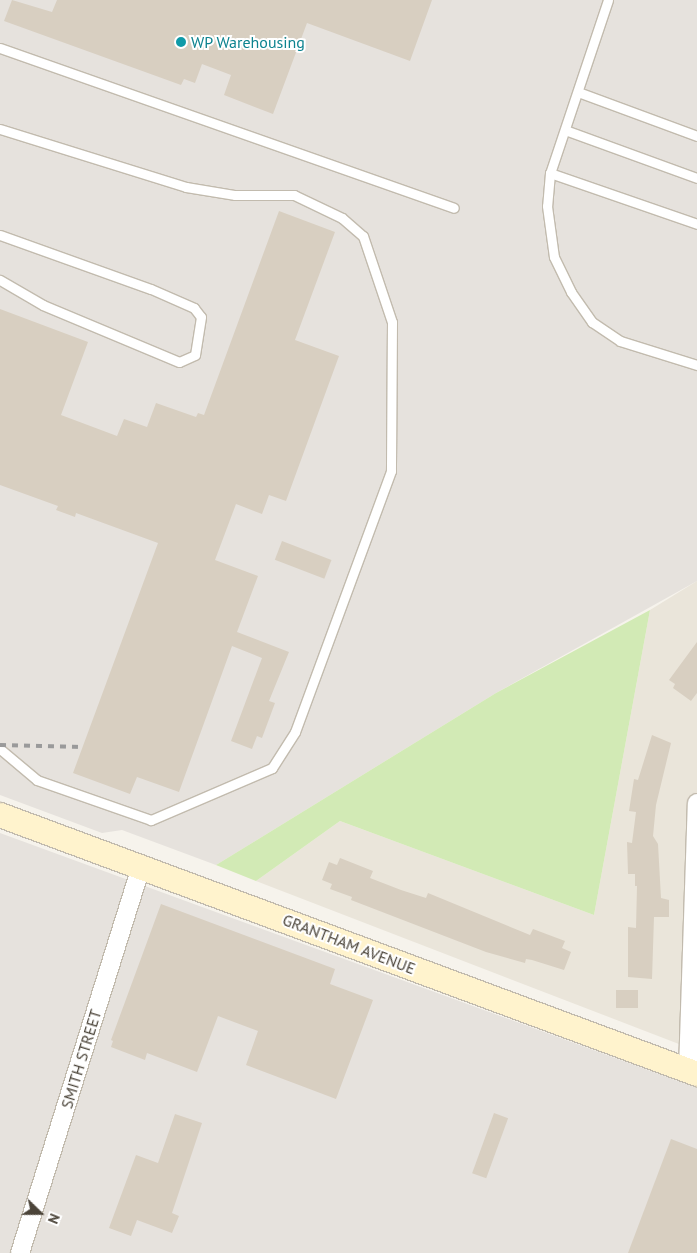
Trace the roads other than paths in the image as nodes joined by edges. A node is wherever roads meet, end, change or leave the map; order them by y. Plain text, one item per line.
1 (608, 0) edge
2 (0, 48) edge
3 (578, 92) junction
4 (0, 129) edge
5 (565, 130) junction
6 (697, 136) edge
7 (550, 173) junction
8 (697, 178) edge
9 (454, 208) dead end
10 (697, 224) edge
11 (0, 235) edge
12 (0, 280) edge
13 (697, 365) edge
14 (0, 749) edge
15 (697, 804) edge
16 (0, 815) edge
17 (141, 866) junction
18 (694, 920) edge
19 (692, 1072) edge
20 (20, 1253) edge

1 - 3 lane
2 - 9 lane
3 - 5 lane
3 - 6 lane
4 - 14 lane
5 - 7 lane
5 - 8 lane
7 - 10 lane
7 - 13 lane
11 - 12 lane
15 - 18 street
16 - 17 street, GRANTHAM AVENUE
17 - 19 street, GRANTHAM AVENUE
17 - 20 street, SMITH STREET
18 - 19 street

